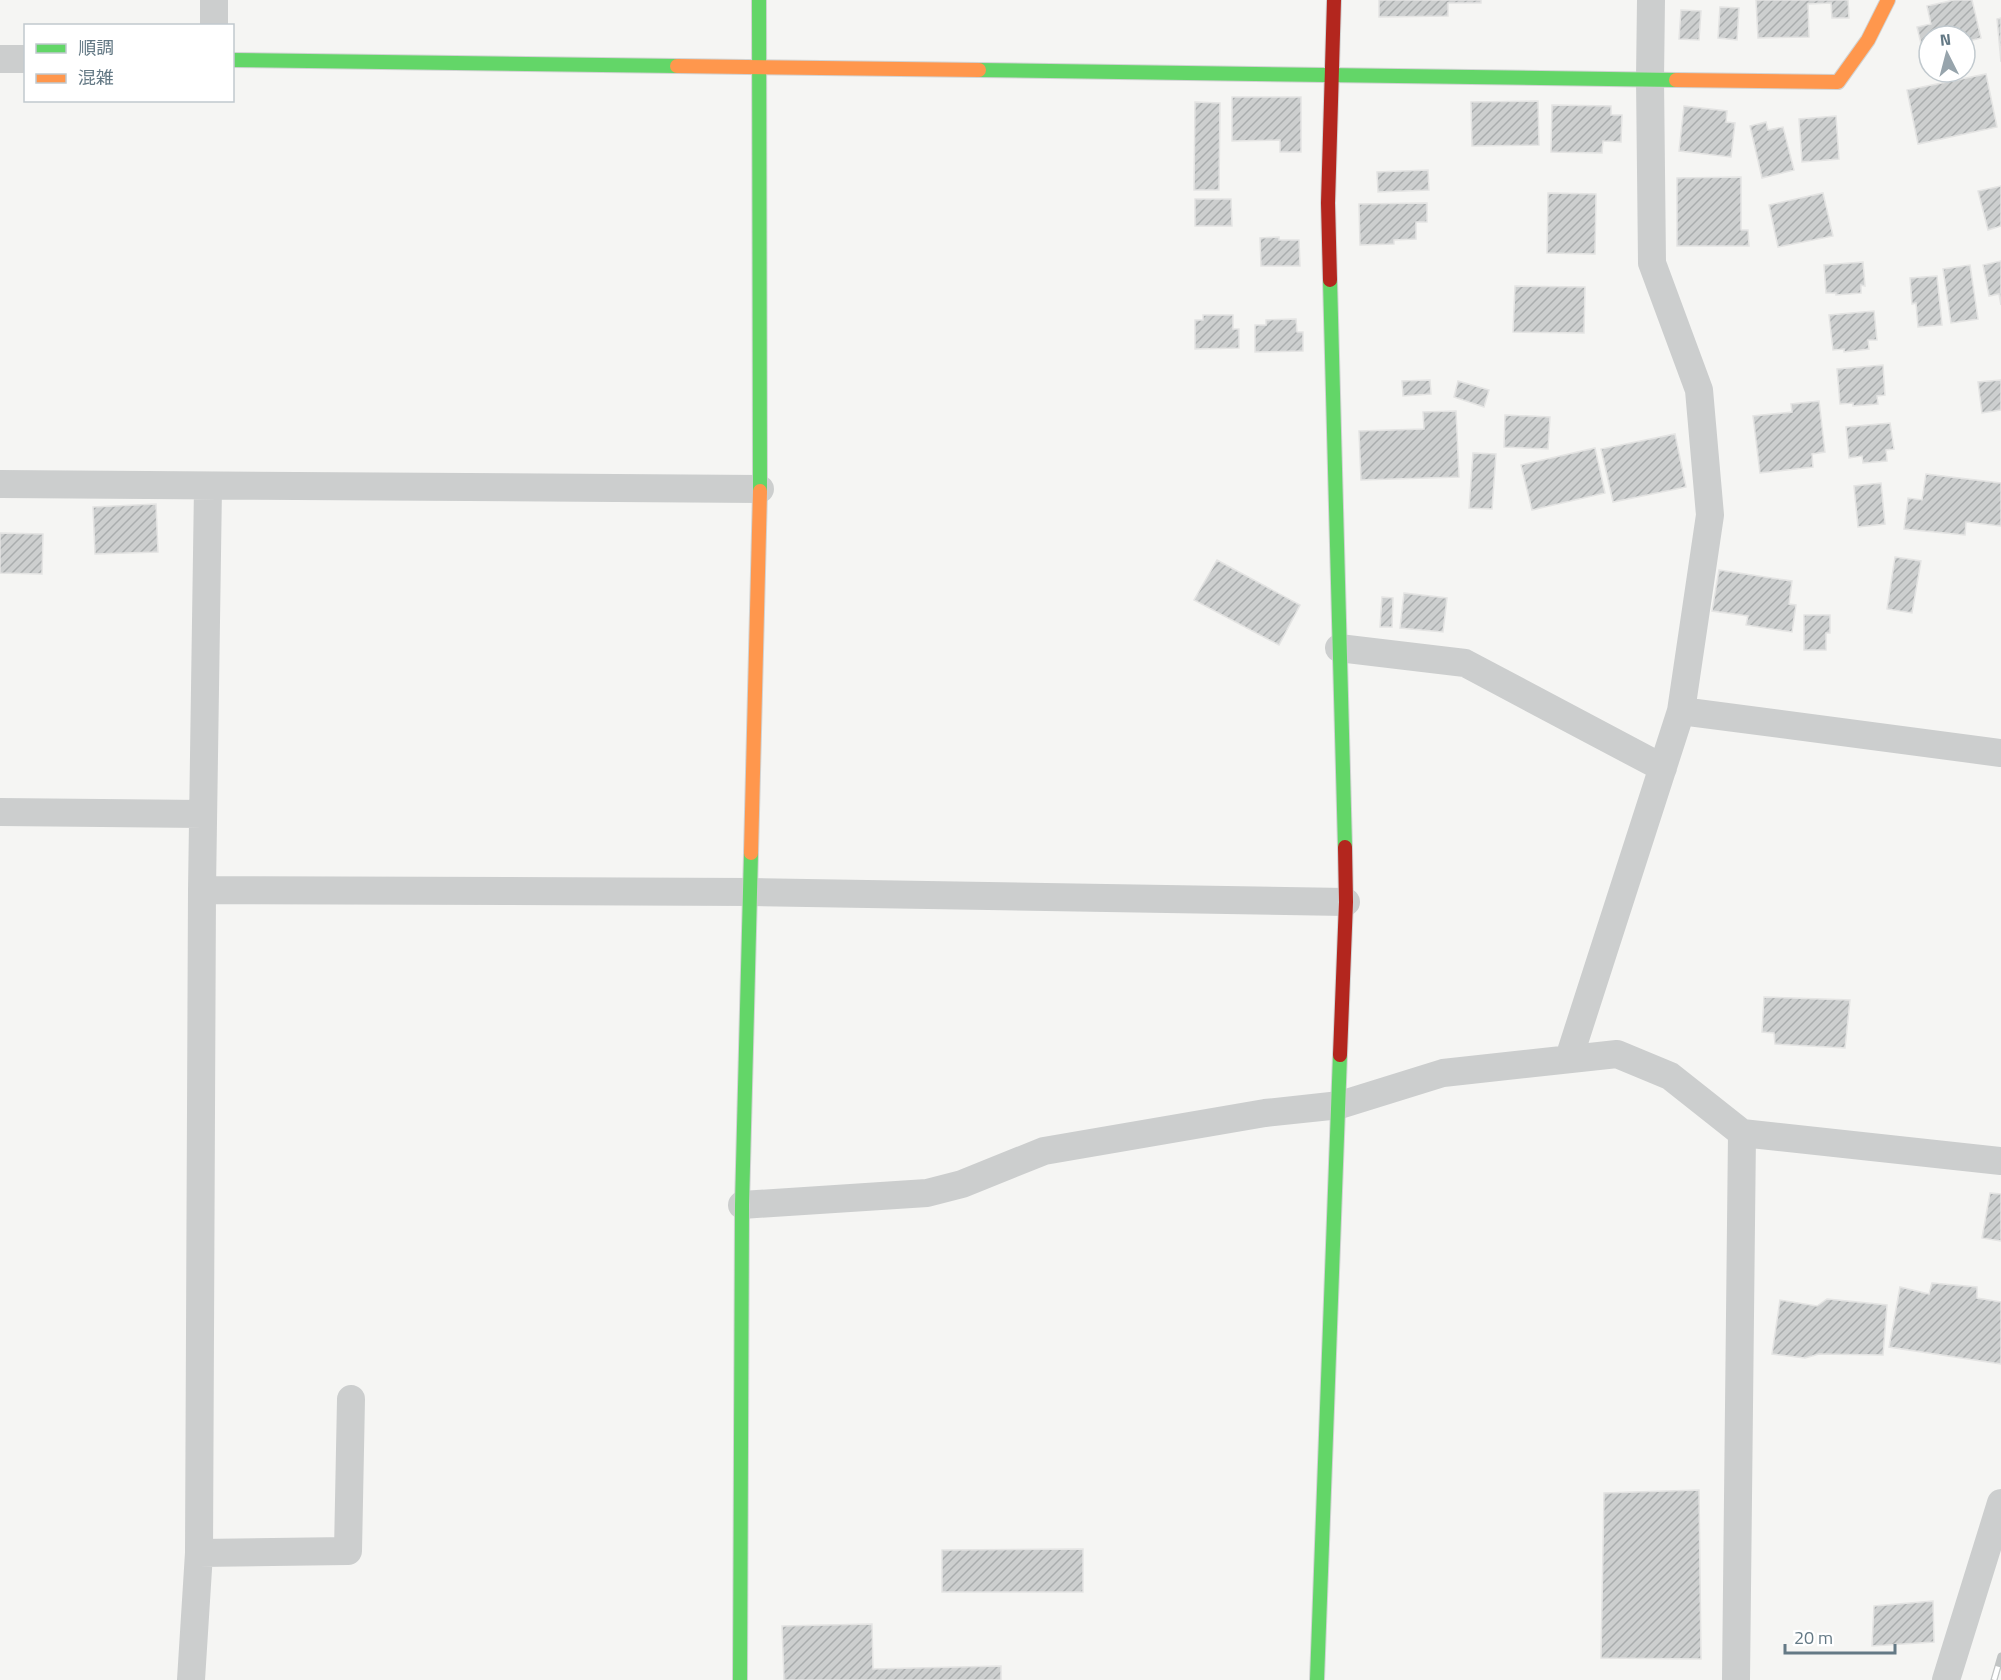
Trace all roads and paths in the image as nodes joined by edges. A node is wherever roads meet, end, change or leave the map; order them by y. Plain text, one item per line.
1 (214, 0) edge
2 (759, 0) edge
3 (1334, 0) edge
4 (1651, 0) edge
5 (1868, 0) edge
6 (1888, 0) edge
7 (214, 24) edge
8 (1868, 40) junction
9 (0, 59) edge
10 (24, 59) edge
11 (234, 60) edge
12 (759, 67) junction
13 (1332, 76) junction
14 (1650, 79) junction
15 (0, 484) edge
16 (208, 487) junction
17 (760, 489) junction
18 (1340, 648) junction
19 (1681, 711) junction
20 (2001, 753) edge
21 (1663, 768) junction
22 (0, 812) edge
23 (203, 814) junction
24 (202, 890) junction
25 (751, 892) junction
26 (1346, 902) junction
27 (1569, 1058) junction
28 (1340, 1105) junction
29 (1742, 1133) junction
30 (2001, 1161) edge
31 (742, 1205) junction
32 (351, 1399) dead end
33 (2001, 1503) edge
34 (199, 1553) junction
35 (191, 1680) edge
36 (740, 1680) edge
37 (1317, 1680) edge
38 (1736, 1680) edge
39 (1946, 1680) edge

1 - 7 street
2 - 12 street
3 - 13 street
4 - 14 street
5 - 8 street
6 - 8 street
8 - 14 street
9 - 10 street
11 - 12 street
12 - 13 street
12 - 17 street
13 - 14 street
13 - 18 street
14 - 19 street
15 - 16 street
16 - 17 street
16 - 23 street
17 - 25 street
18 - 21 street
18 - 26 street
19 - 20 street
19 - 21 street
21 - 27 street
22 - 23 street
23 - 24 street
24 - 25 street
24 - 34 street
25 - 26 street
25 - 31 street
26 - 28 street
27 - 28 street
27 - 29 street
28 - 31 street
28 - 37 street
29 - 30 street
29 - 38 street
31 - 36 street
32 - 34 street
33 - 39 street
34 - 35 street

